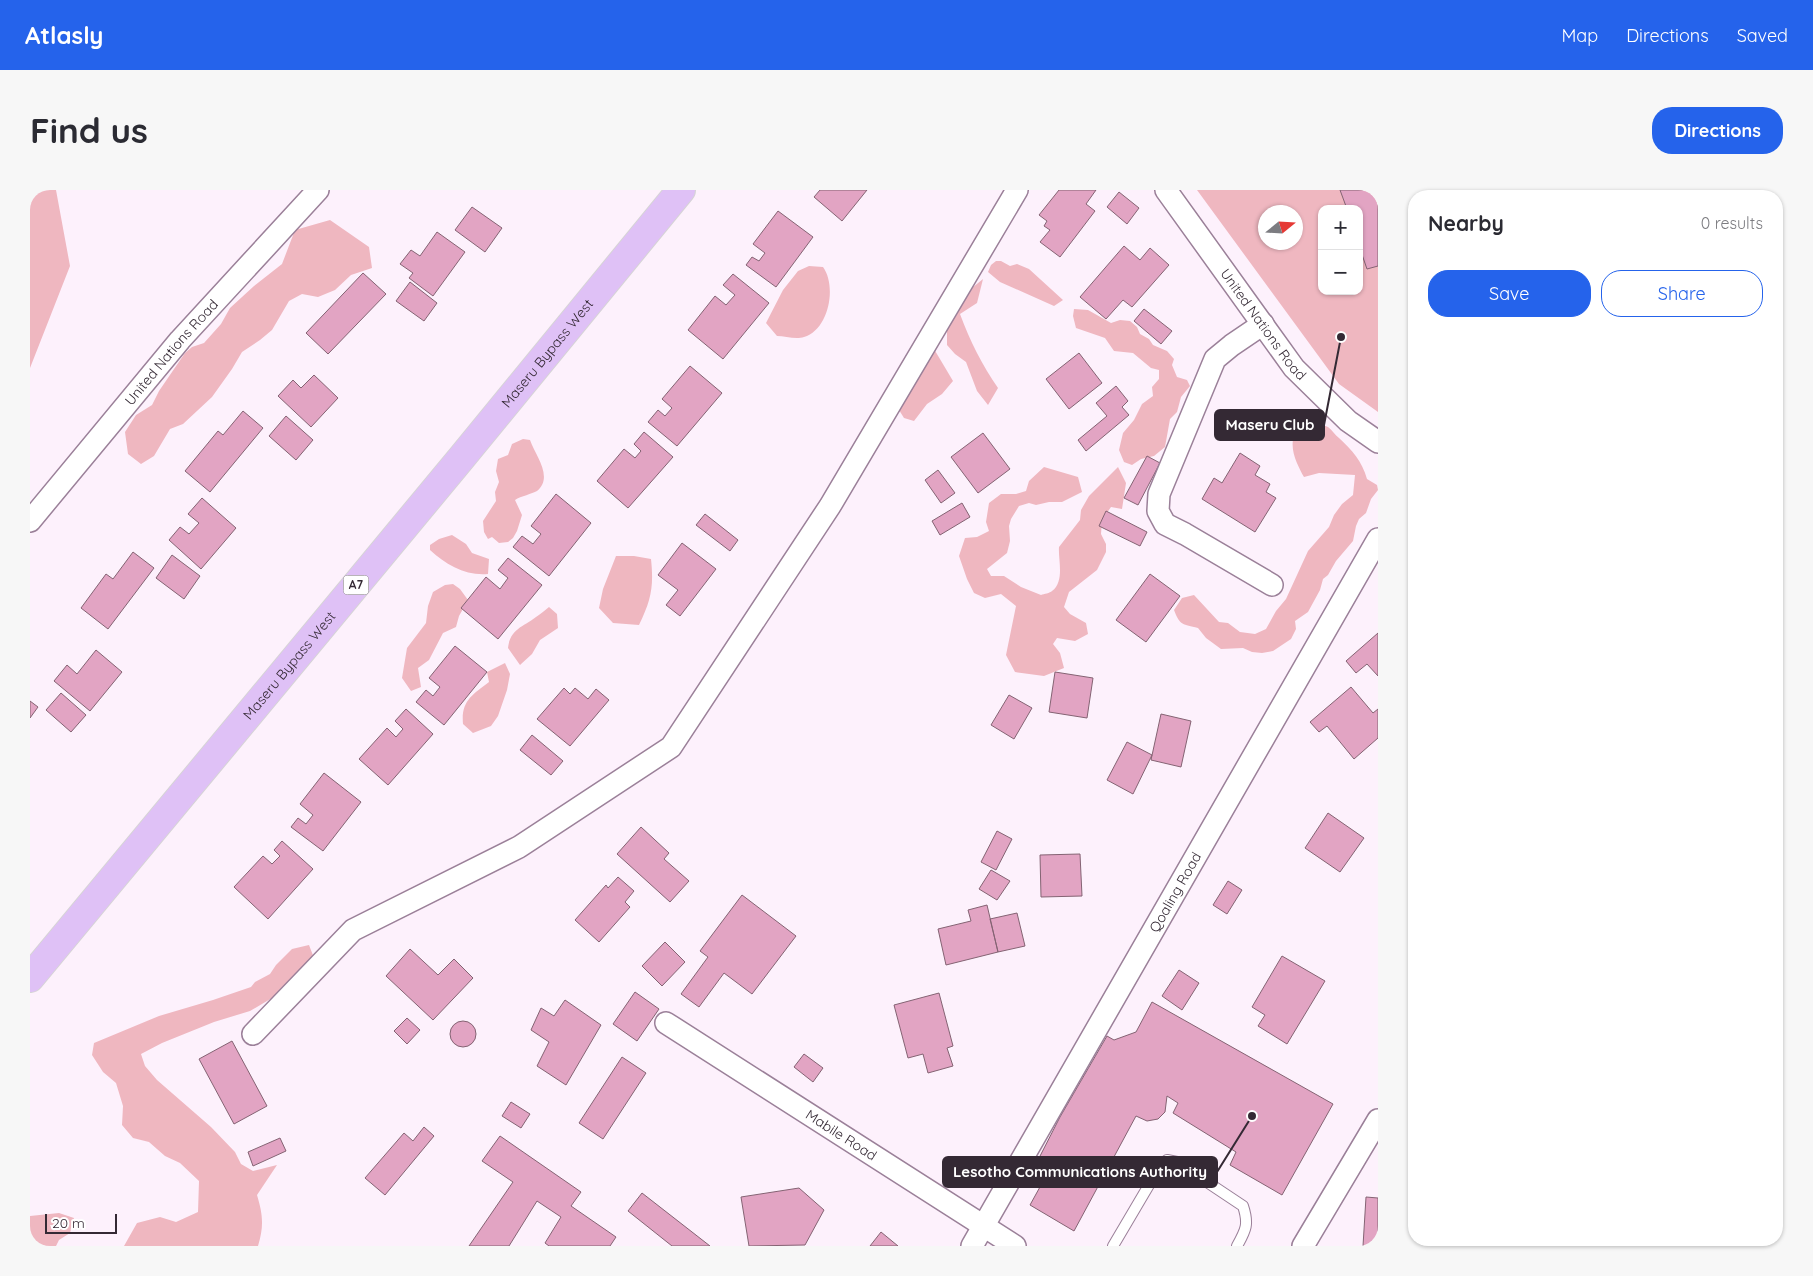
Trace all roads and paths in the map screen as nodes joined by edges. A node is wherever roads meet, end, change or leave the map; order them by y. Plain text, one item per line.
1 (318, 190) edge
2 (681, 190) edge
3 (1017, 190) edge
4 (1166, 190) edge
5 (1263, 324) junction
6 (1378, 442) edge
7 (30, 521) edge
8 (1378, 539) edge
9 (1272, 585) dead end
10 (30, 978) edge
11 (666, 1023) dead end
12 (253, 1034) dead end
13 (1378, 1120) edge
14 (983, 1225) junction
15 (972, 1246) edge
16 (1015, 1246) edge
17 (1113, 1246) edge
18 (1237, 1246) edge
19 (1303, 1246) edge

1 - 7 street, United Nations Road
2 - 10 main road, Maseru Bypass West / A7
3 - 12 street
4 - 5 street, United Nations Road
5 - 6 street, United Nations Road
5 - 9 street
8 - 14 street, Qoaling Road
11 - 14 street, Mabile Road
13 - 19 street
14 - 15 street, Qoaling Road
14 - 16 street, Mabile Road
17 - 18 lane

